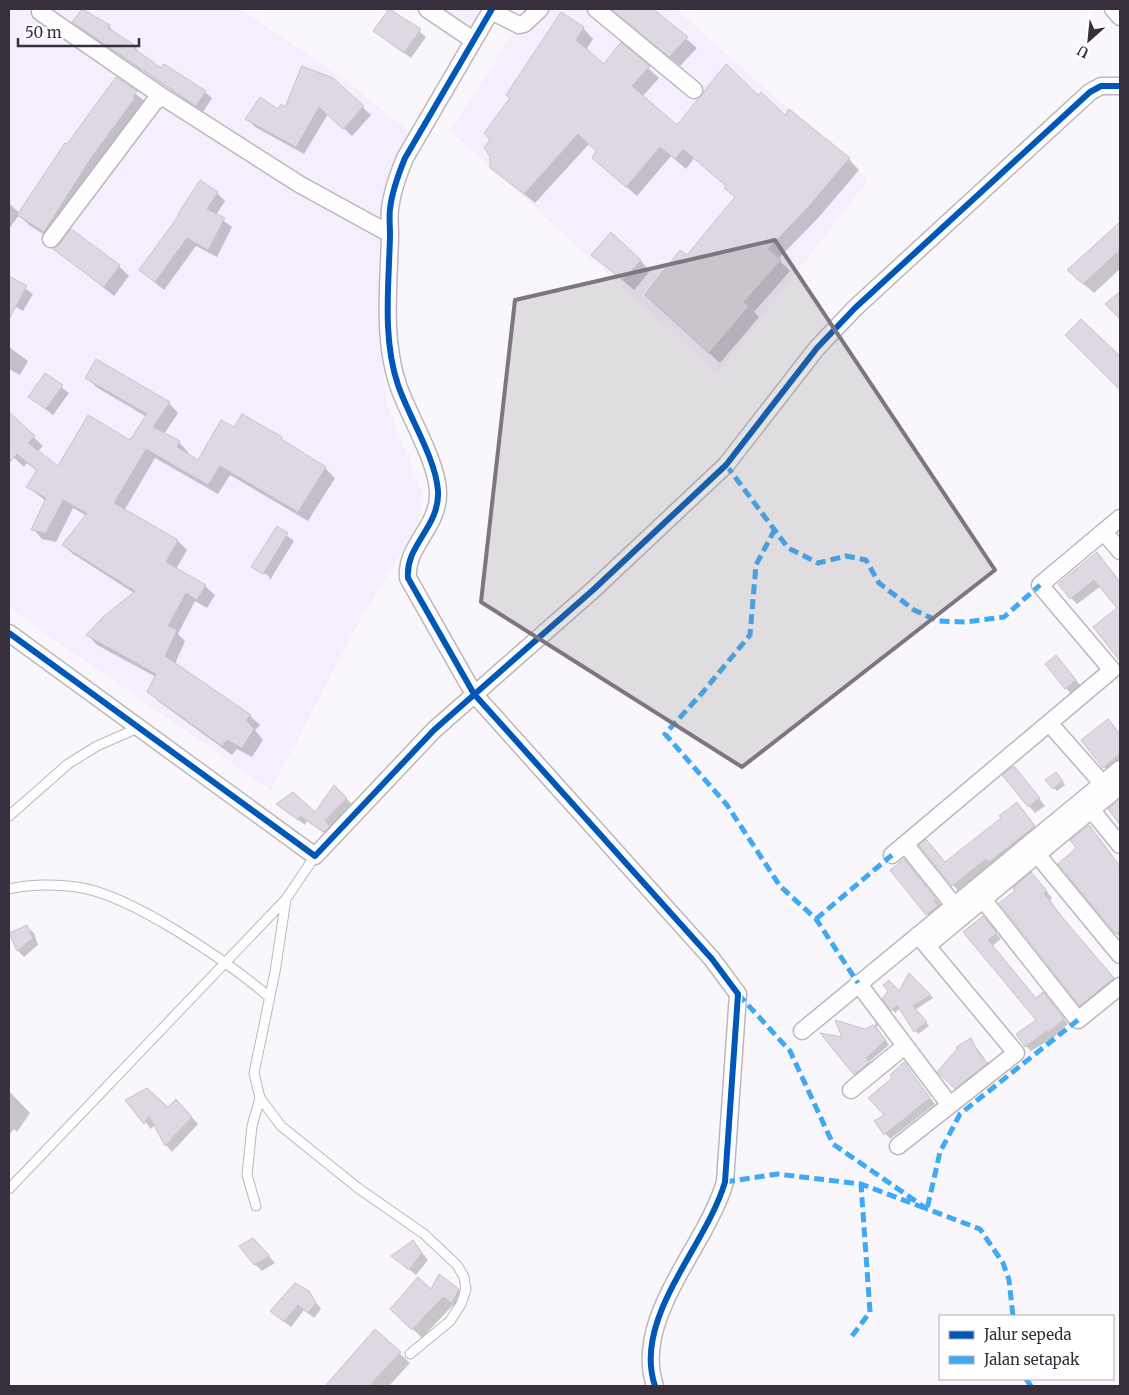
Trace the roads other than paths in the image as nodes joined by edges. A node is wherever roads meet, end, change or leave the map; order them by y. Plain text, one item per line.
1 (427, 9) edge
2 (540, 9) edge
3 (596, 9) edge
4 (1113, 9) edge
5 (491, 10) edge
6 (40, 12) dead end
7 (1120, 18) edge
8 (473, 40) junction
9 (1120, 86) edge
10 (694, 90) dead end
11 (163, 97) junction
12 (390, 234) junction
13 (51, 239) dead end
14 (1120, 518) edge
15 (1104, 532) junction
16 (1120, 552) edge
17 (9, 633) edge
18 (1116, 674) edge
19 (474, 694) junction
20 (1049, 723) junction
21 (138, 728) junction
22 (1120, 769) edge
23 (1111, 788) edge
24 (1088, 805) junction
25 (9, 816) edge
26 (1120, 844) edge
27 (1034, 849) junction
28 (315, 856) junction
29 (9, 889) edge
30 (980, 895) junction
31 (286, 899) junction
32 (957, 916) junction
33 (923, 940) junction
34 (1120, 955) edge
35 (226, 963) junction
36 (858, 983) junction
37 (1120, 986) edge
38 (268, 996) junction
39 (802, 1031) dead end
40 (905, 1046) junction
41 (851, 1090) dead end
42 (260, 1098) junction
43 (949, 1104) junction
44 (898, 1146) dead end
45 (9, 1189) edge
46 (256, 1206) dead end
47 (410, 1354) dead end
48 (655, 1386) edge

1 - 8 street
2 - 5 street
3 - 10 street
4 - 7 street
5 - 8 street
6 - 11 street
8 - 12 street
9 - 19 street
11 - 12 street
11 - 13 street
12 - 19 street
14 - 15 street
15 - 16 street
15 - 18 street
17 - 21 street
18 - 20 street
19 - 28 street
19 - 48 street
20 - 23 street
20 - 32 street
21 - 25 lane
21 - 28 street
22 - 23 street
23 - 24 street
24 - 26 street
24 - 27 street
27 - 30 street
27 - 34 street
28 - 31 lane
29 - 35 lane
30 - 32 street
30 - 37 street
31 - 35 lane
31 - 38 lane
32 - 33 street
33 - 36 street
33 - 43 street
35 - 38 lane
35 - 45 lane
36 - 39 street
36 - 40 street
38 - 42 lane
40 - 41 street
40 - 43 street
42 - 46 lane
42 - 47 lane
43 - 44 street

